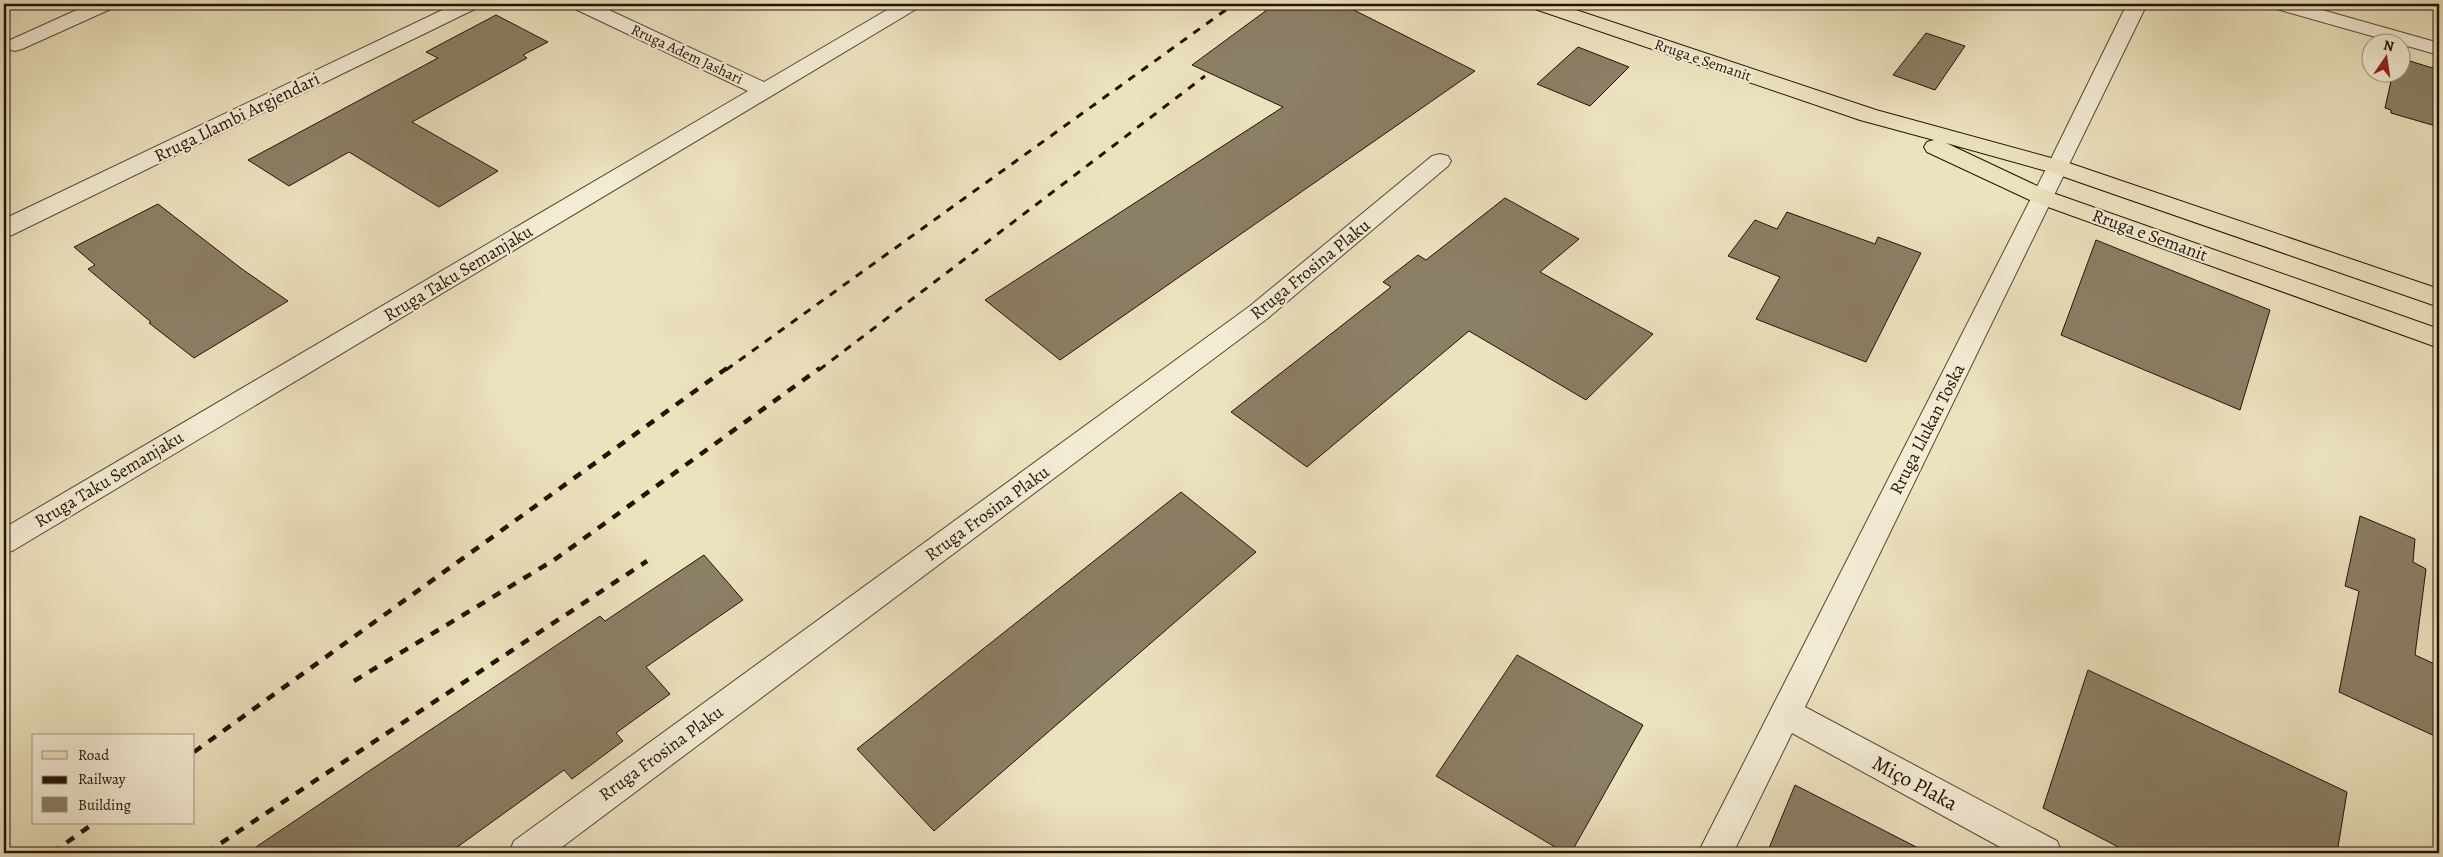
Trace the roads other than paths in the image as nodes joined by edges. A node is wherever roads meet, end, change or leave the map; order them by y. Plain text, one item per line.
1 (106, 4) edge
2 (470, 4) edge
3 (580, 4) edge
4 (911, 4) edge
5 (2137, 4) edge
6 (2280, 4) edge
7 (1548, 5) edge
8 (15, 45) dead end
9 (2439, 49) edge
10 (766, 91) junction
11 (1868, 115) junction
12 (1440, 161) dead end
13 (2058, 167) junction
14 (2042, 197) junction
15 (4, 230) edge
16 (2439, 298) edge
17 (2439, 339) edge
18 (6, 537) edge
19 (1785, 713) junction
20 (526, 853) edge
21 (1715, 853) edge
22 (2045, 853) edge

1 - 8 street
2 - 15 street, Rruga Llambi Argjendari
3 - 10 street, Rruga Adem Jashari
4 - 10 street, Rruga Taku Semanjaku
5 - 13 street, Rruga Llukan Toska
6 - 9 street
7 - 11 main road, Rruga e Semanit
10 - 18 street, Rruga Taku Semanjaku
11 - 13 main road, Rruga e Semanit
11 - 14 main road, Rruga e Semanit
12 - 20 street, Rruga Frosina Plaku
13 - 14 street, Rruga Llukan Toska
13 - 16 main road, Rruga e Semanit
14 - 17 main road, Rruga e Semanit
14 - 19 street, Rruga Llukan Toska
19 - 21 street, Rruga Llukan Toska
19 - 22 street, Miço Plaka

